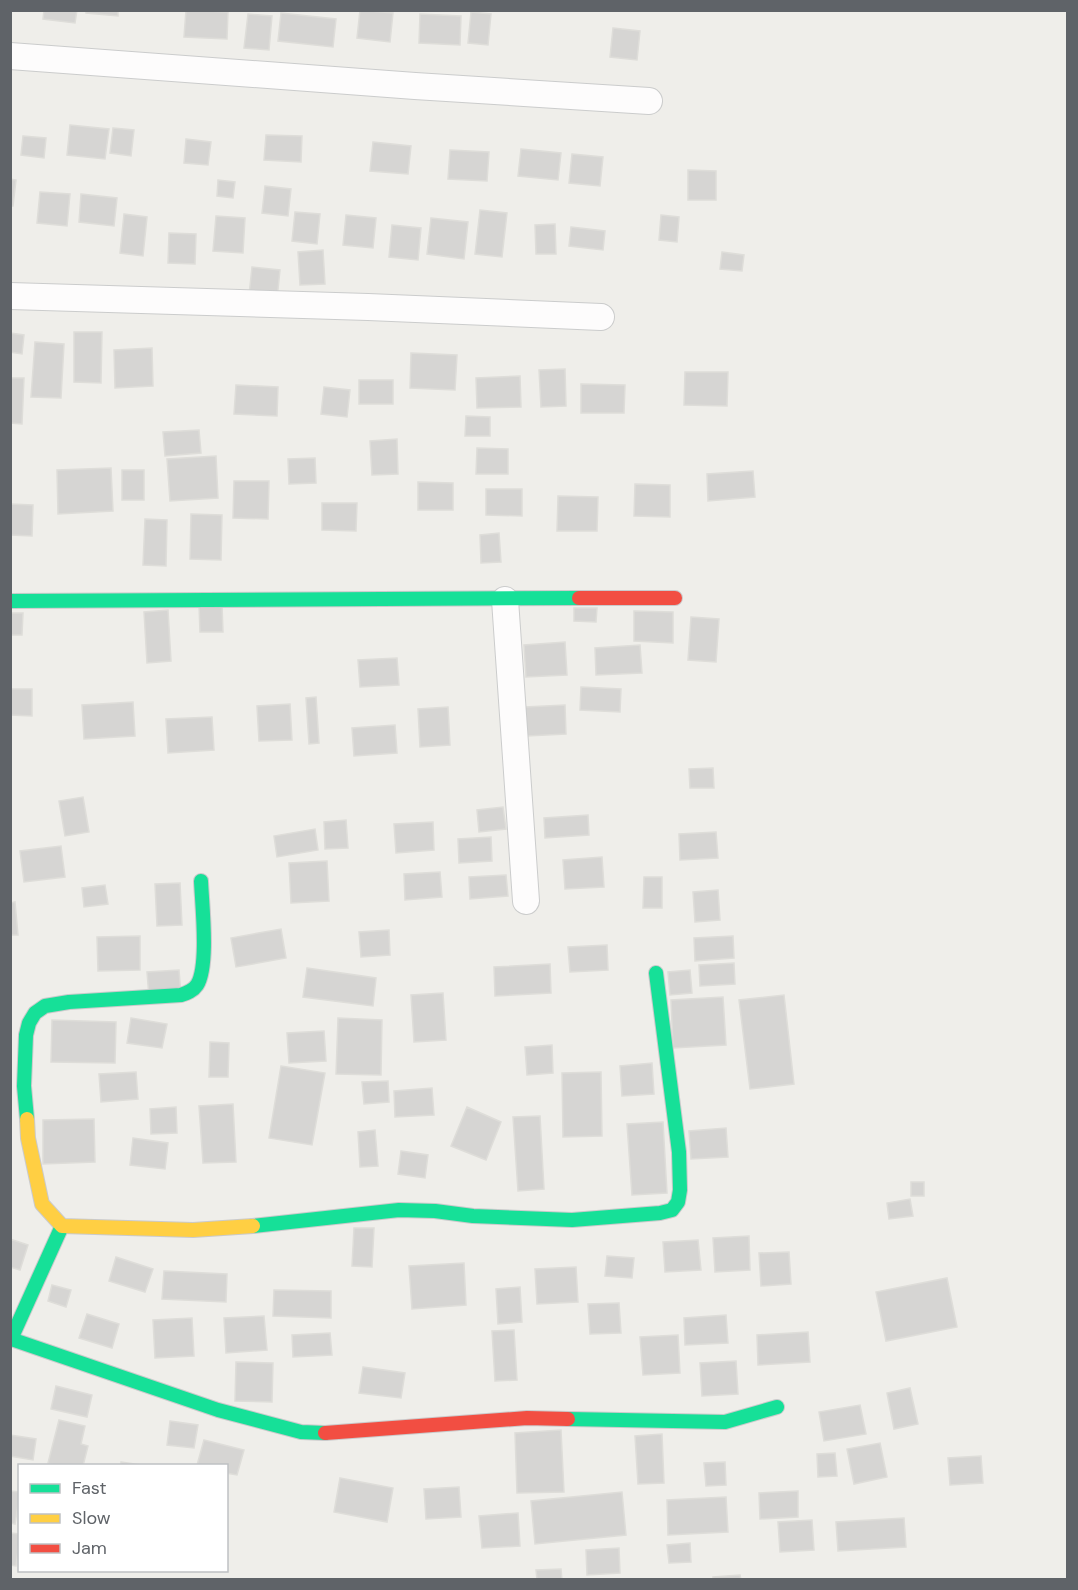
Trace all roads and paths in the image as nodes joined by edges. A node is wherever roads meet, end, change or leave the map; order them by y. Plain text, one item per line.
1 (10, 56) edge
2 (649, 100) dead end
3 (10, 296) edge
4 (601, 317) dead end
5 (675, 598) dead end
6 (504, 600) junction
7 (10, 601) edge
8 (201, 880) dead end
9 (526, 901) dead end
10 (656, 973) dead end
11 (62, 1226) junction
12 (777, 1407) dead end

1 - 2 street
3 - 4 street
5 - 6 street
6 - 7 street
6 - 9 street
8 - 11 street
10 - 11 street
11 - 12 street

